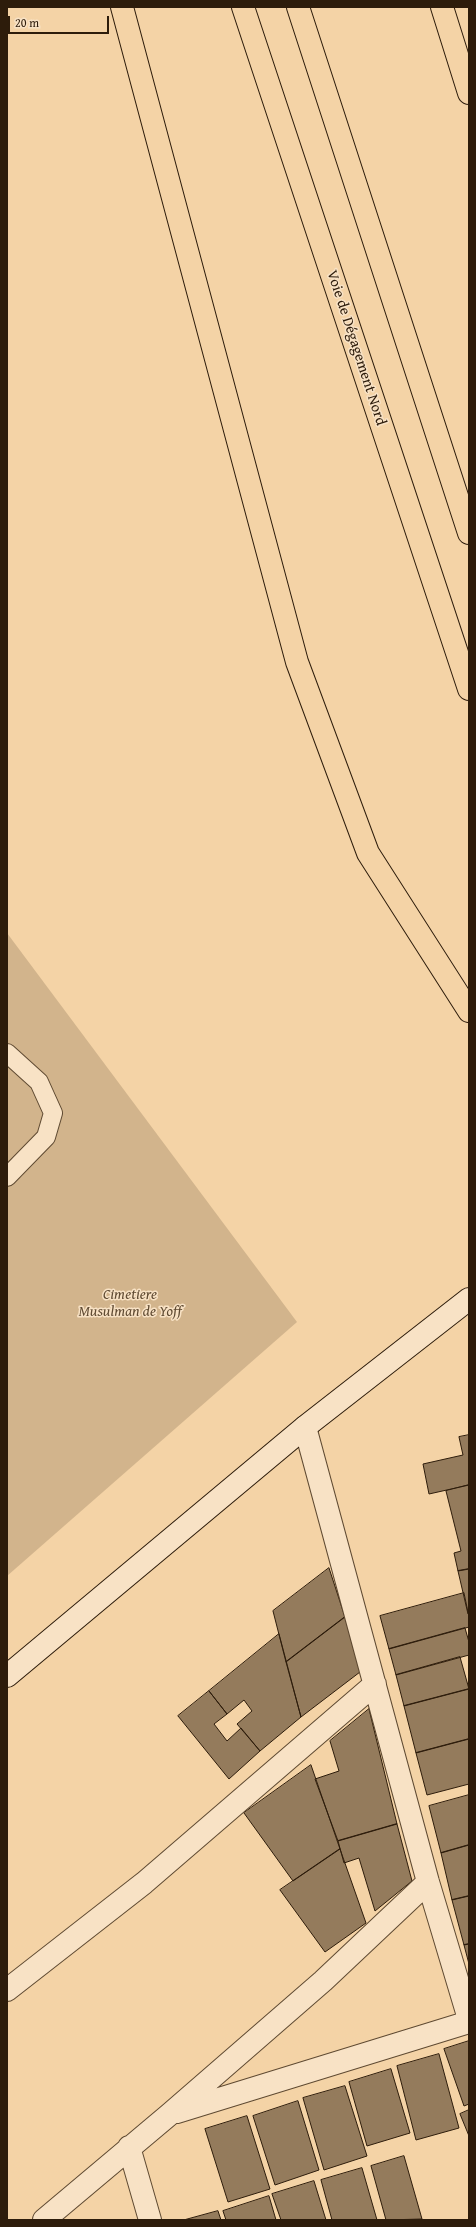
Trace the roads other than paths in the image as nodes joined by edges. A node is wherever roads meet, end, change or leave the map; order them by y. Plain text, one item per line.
1 (122, 7) edge
2 (243, 7) edge
3 (298, 7) edge
4 (442, 7) edge
5 (469, 93) edge
6 (469, 533) edge
7 (469, 689) edge
8 (469, 1011) edge
9 (7, 1053) edge
10 (7, 1177) edge
11 (469, 1299) edge
12 (305, 1427) junction
13 (7, 1676) edge
14 (375, 1684) junction
15 (428, 1882) junction
16 (7, 1990) edge
17 (469, 2019) edge
18 (469, 2022) edge
19 (170, 2114) junction
20 (129, 2147) junction
21 (44, 2220) edge
22 (150, 2220) edge

1 - 8 main road
2 - 7 main road, Voie de Dégagement Nord
3 - 6 main road
4 - 5 main road
9 - 10 lane
11 - 12 street
12 - 13 street
12 - 14 street
14 - 15 street
14 - 16 street
15 - 17 street
15 - 19 street
18 - 19 street
19 - 20 street
20 - 21 street
20 - 22 street

